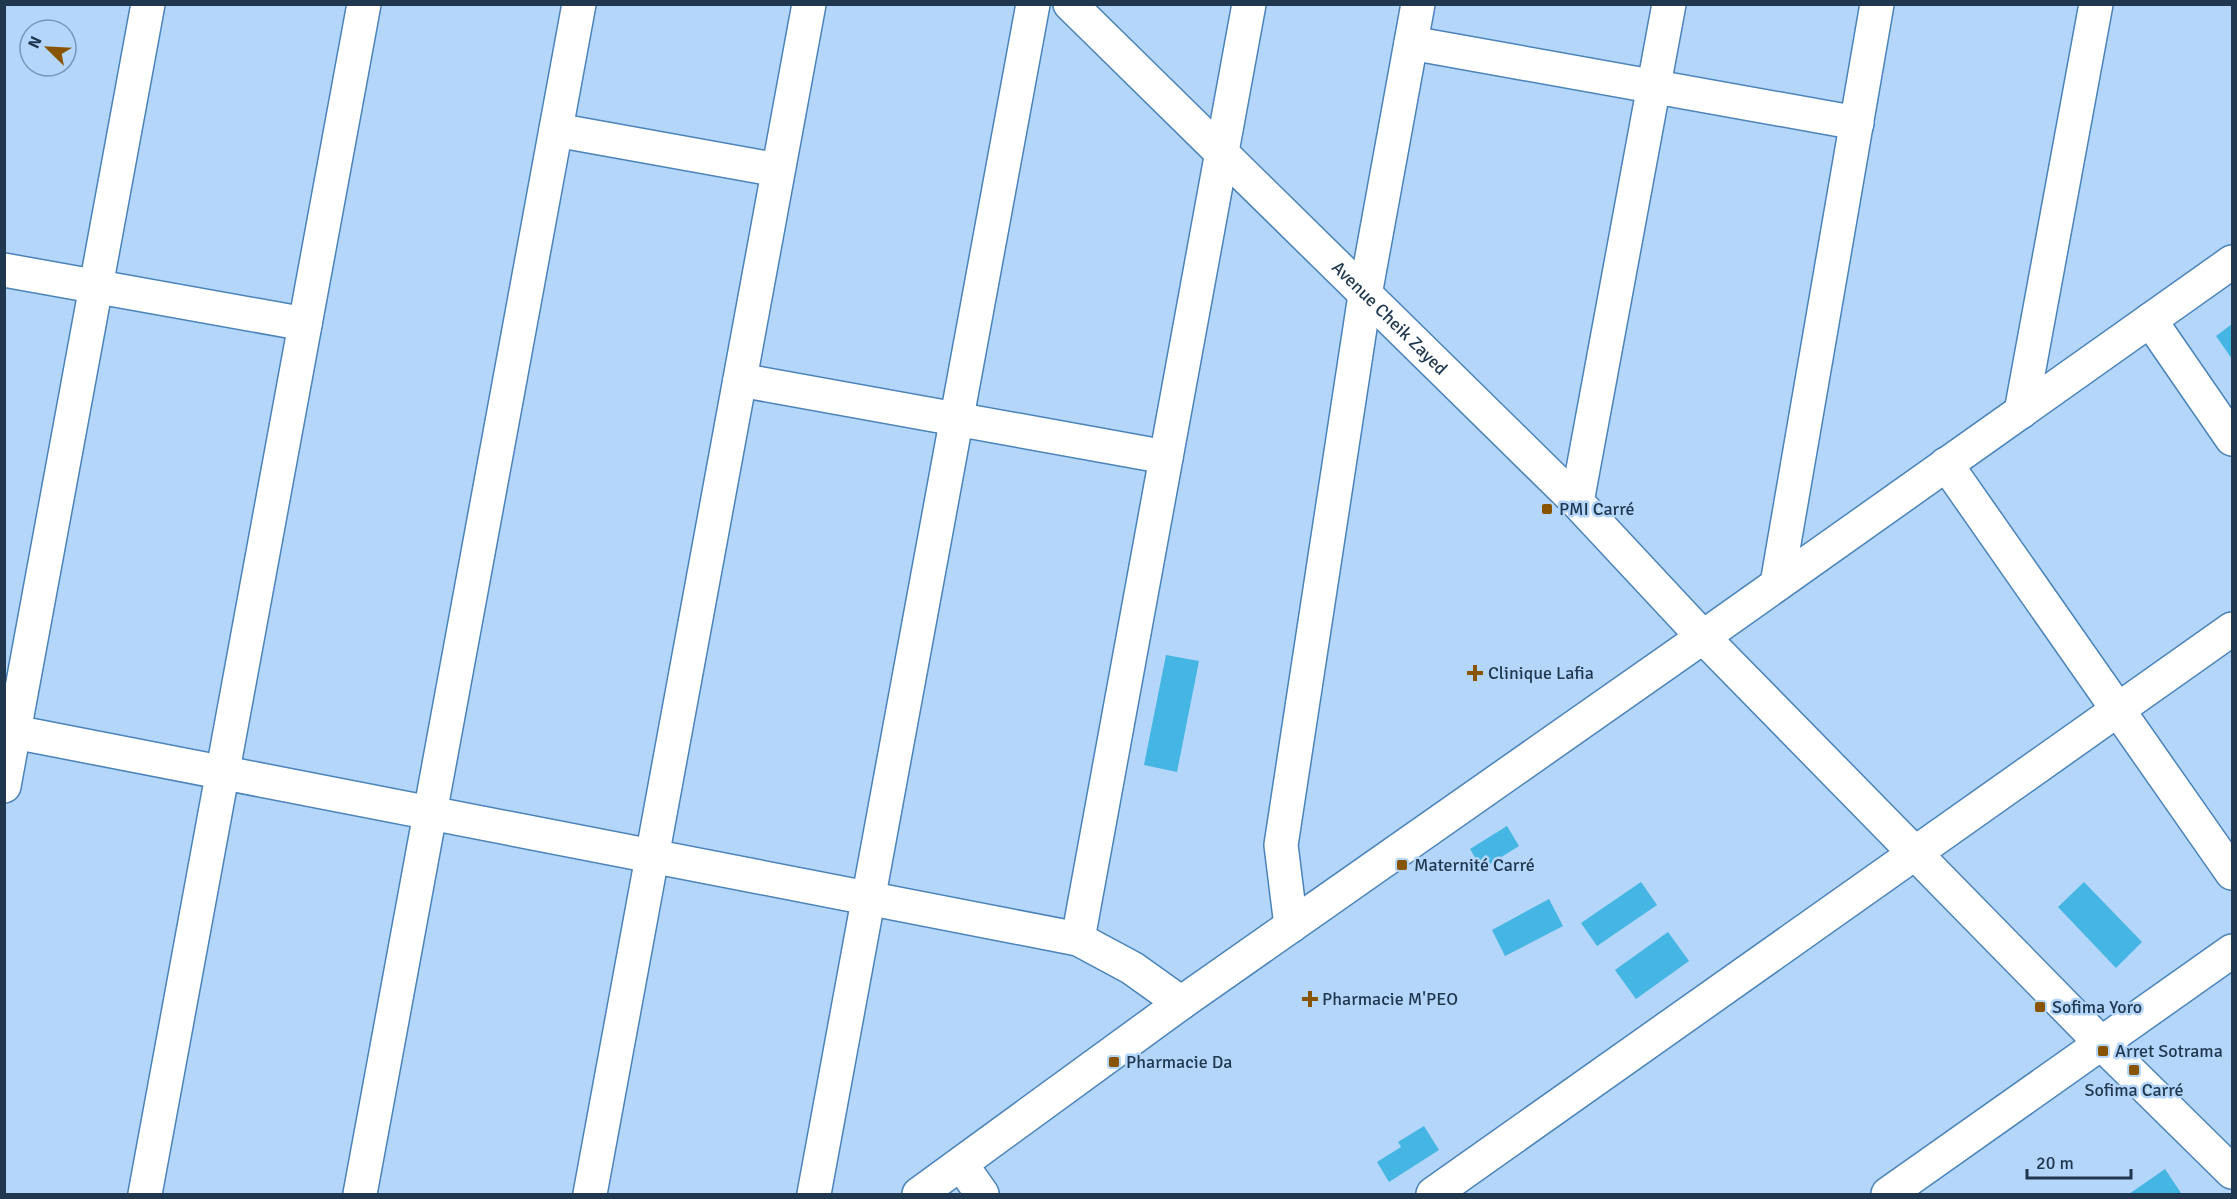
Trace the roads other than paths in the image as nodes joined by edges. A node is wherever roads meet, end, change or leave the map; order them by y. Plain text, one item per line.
1 (148, 4) edge
2 (364, 4) edge
3 (579, 4) edge
4 (809, 4) edge
5 (1033, 4) edge
6 (1070, 4) edge
7 (1249, 4) edge
8 (1418, 4) edge
9 (1669, 4) edge
10 (1877, 4) edge
11 (2096, 4) edge
12 (1412, 43) junction
13 (1654, 86) junction
14 (1857, 123) junction
15 (556, 130) junction
16 (1222, 153) junction
17 (778, 170) junction
18 (2232, 262) edge
19 (4, 270) edge
20 (96, 286) junction
21 (1365, 296) junction
22 (2150, 320) junction
23 (305, 324) junction
24 (740, 380) junction
25 (2020, 412) junction
26 (956, 419) junction
27 (2232, 439) edge
28 (1166, 457) junction
29 (1946, 464) junction
30 (1577, 502) junction
31 (1778, 585) junction
32 (2232, 629) edge
33 (1703, 637) junction
34 (2118, 710) junction
35 (9, 731) edge
36 (223, 773) junction
37 (4, 786) edge
38 (430, 813) junction
39 (1916, 852) junction
40 (652, 856) junction
41 (2232, 873) edge
42 (868, 898) junction
43 (1291, 926) junction
44 (1078, 939) junction
45 (2232, 951) edge
46 (1181, 1003) junction
47 (2101, 1043) junction
48 (961, 1164) junction
49 (2232, 1172) edge
50 (152, 1193) edge
51 (360, 1194) edge
52 (590, 1194) edge
53 (814, 1194) edge
54 (919, 1194) edge
55 (982, 1194) edge
56 (1433, 1194) edge
57 (1888, 1194) edge

1 - 20 street
2 - 23 street
3 - 15 street
4 - 17 street
5 - 26 street
6 - 16 street, Avenue Cheik Zayed
7 - 16 street
8 - 12 street
9 - 13 street
10 - 14 street
11 - 25 street
12 - 13 street
12 - 21 street
13 - 14 street
13 - 30 street
14 - 31 street
15 - 17 street
15 - 38 street
16 - 21 street, Avenue Cheik Zayed
16 - 28 street
17 - 24 street
18 - 22 street
19 - 20 street
20 - 23 street
20 - 35 street
21 - 30 street, Avenue Cheik Zayed
21 - 43 street
22 - 25 street
22 - 27 street
23 - 36 street
24 - 26 street
24 - 40 street
25 - 29 street
26 - 28 street
26 - 42 street
28 - 44 street
29 - 31 street
29 - 34 street
30 - 33 street, Avenue Cheik Zayed
31 - 33 street
32 - 34 street
33 - 39 street, Avenue Cheik Zayed
33 - 43 street
34 - 39 street
34 - 41 street
35 - 36 street
35 - 37 street
36 - 38 street
36 - 50 street
38 - 40 street
38 - 51 street
39 - 47 street, Avenue Cheik Zayed
39 - 56 street
40 - 42 street
40 - 52 street
42 - 44 street
42 - 53 street
43 - 46 street
44 - 46 street
45 - 47 street
46 - 48 street
47 - 49 street, Avenue Cheik Zayed
47 - 57 street
48 - 54 street
48 - 55 street

